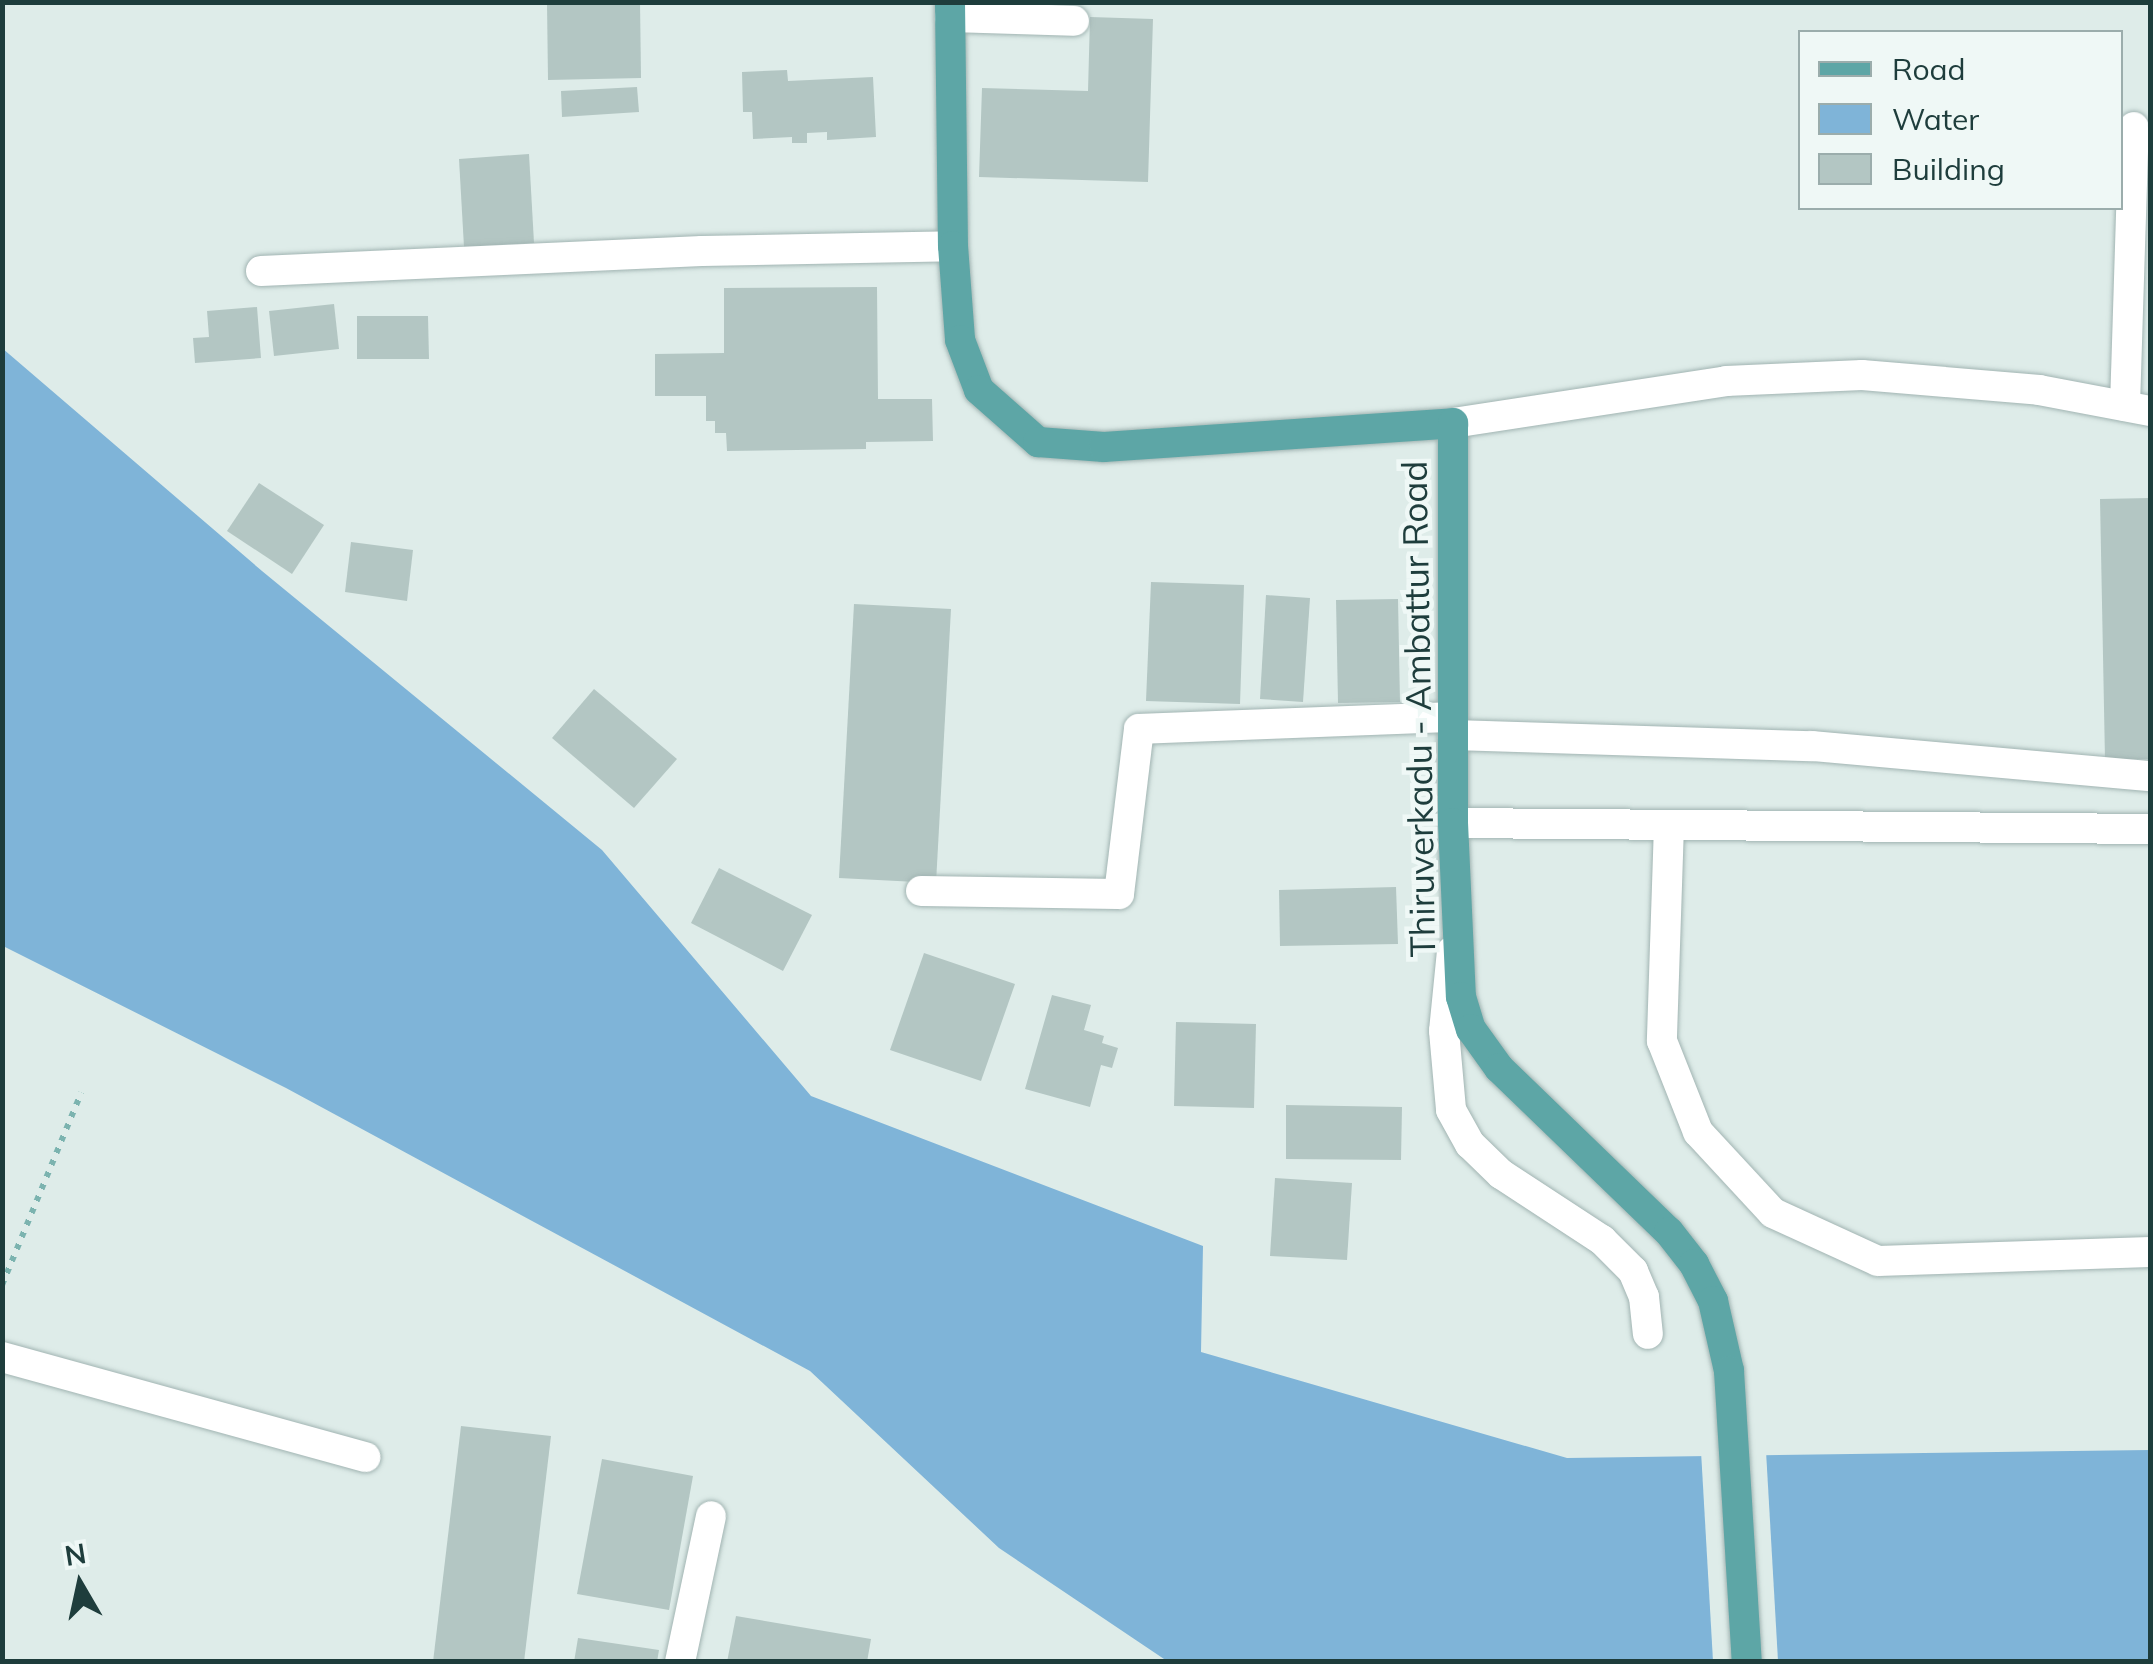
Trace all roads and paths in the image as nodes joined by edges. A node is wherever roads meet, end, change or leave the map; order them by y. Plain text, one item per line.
1 (950, 10) edge
2 (1074, 21) dead end
3 (2134, 127) dead end
4 (953, 246) junction
5 (260, 271) dead end
6 (2138, 409) edge
7 (1453, 423) junction
8 (1453, 726) junction
9 (2150, 776) edge
10 (1453, 823) junction
11 (1670, 826) junction
12 (2150, 829) edge
13 (920, 892) dead end
14 (1457, 930) junction
15 (81, 1092) dead end
16 (2150, 1252) edge
17 (2, 1285) edge
18 (1648, 1334) dead end
19 (2, 1357) edge
20 (365, 1456) dead end
21 (711, 1516) dead end
22 (680, 1662) edge
23 (1747, 1662) edge

1 - 2 street
1 - 4 main road, Thiruverkadu - Ambattur Road
3 - 6 street
4 - 5 street
4 - 7 main road, Thiruverkadu - Ambattur Road
6 - 7 street
7 - 8 main road, Thiruverkadu - Ambattur Road
8 - 9 street
8 - 10 main road, Thiruverkadu - Ambattur Road
8 - 13 street
10 - 11 street
10 - 14 main road, Thiruverkadu - Ambattur Road
11 - 12 street
11 - 16 street
14 - 18 street
14 - 23 main road, Thiruverkadu - Ambattur Road
15 - 17 path
19 - 20 street
21 - 22 street

